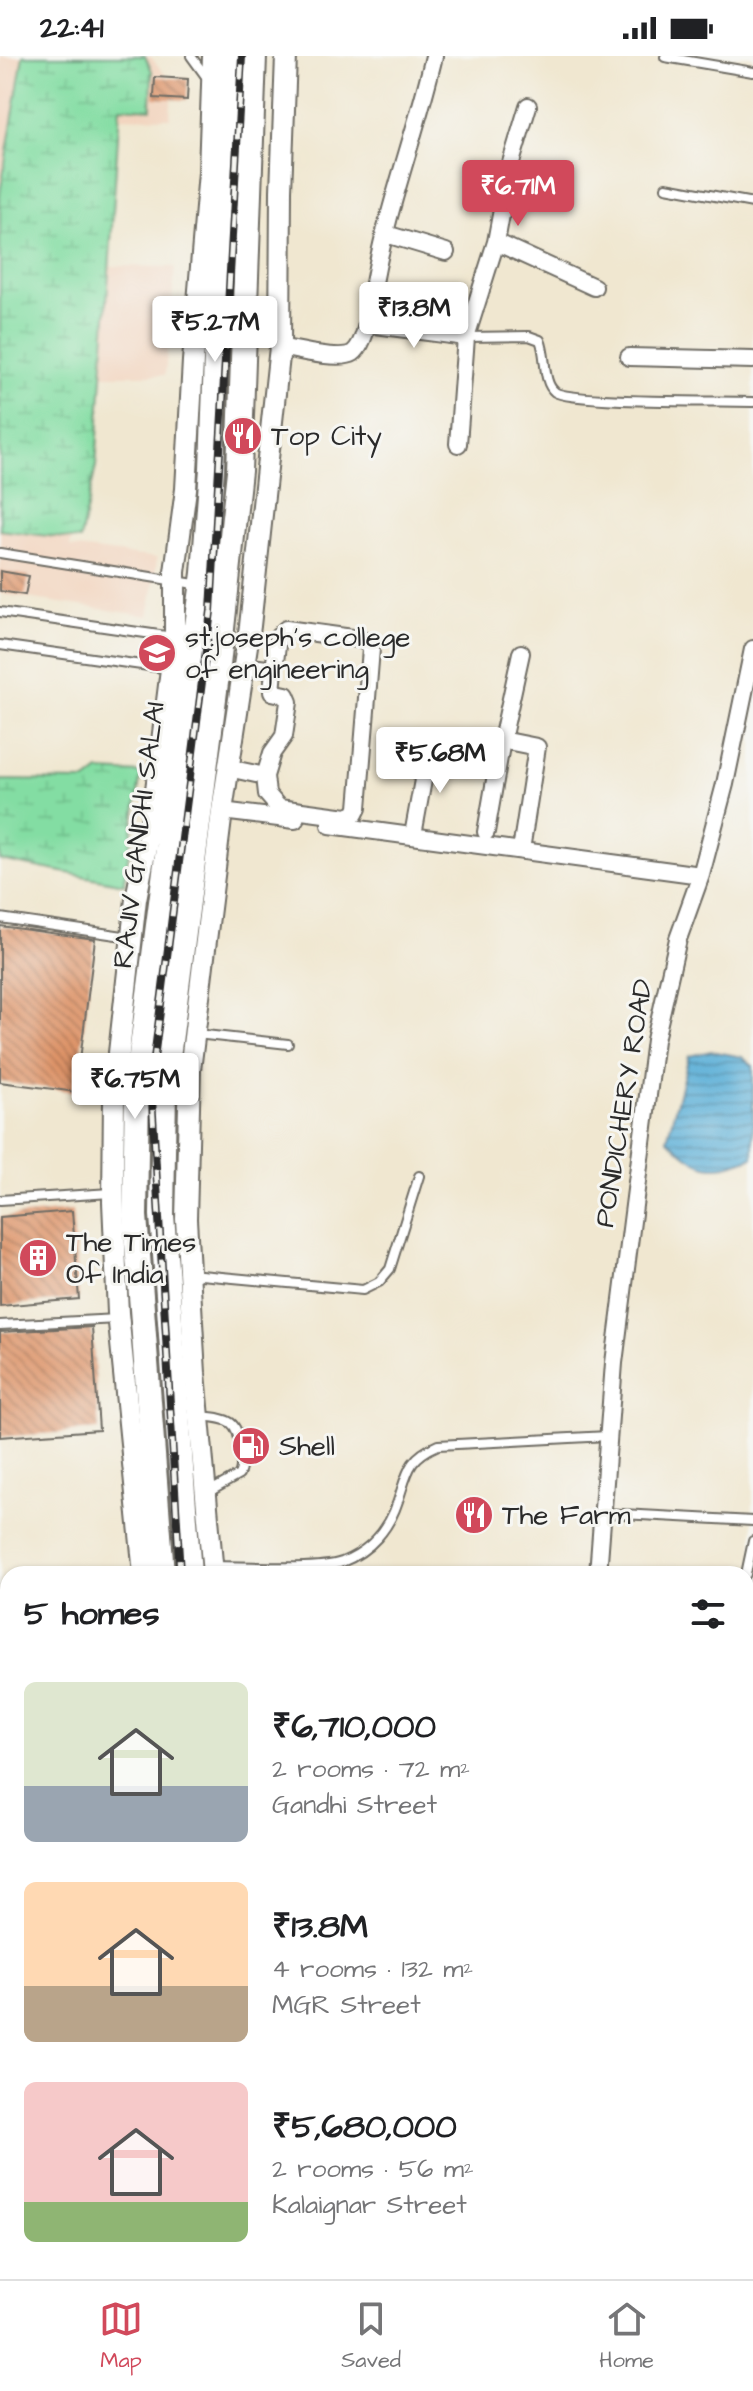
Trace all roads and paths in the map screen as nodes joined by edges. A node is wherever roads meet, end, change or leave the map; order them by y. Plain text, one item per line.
1 (191, 56) edge
2 (213, 56) edge
3 (227, 56) edge
4 (254, 56) edge
5 (286, 56) edge
6 (434, 56) edge
7 (665, 57) edge
8 (753, 72) edge
9 (212, 85) junction
10 (528, 106) dead end
11 (666, 187) dead end
12 (753, 203) edge
13 (386, 234) junction
14 (496, 242) junction
15 (446, 252) dead end
16 (594, 287) dead end
17 (368, 324) junction
18 (466, 337) junction
19 (280, 347) junction
20 (629, 357) dead end
21 (753, 360) edge
22 (753, 402) edge
23 (458, 444) dead end
24 (0, 553) edge
25 (175, 581) junction
26 (202, 585) junction
27 (0, 612) edge
28 (184, 638) junction
29 (220, 642) junction
30 (0, 645) edge
31 (753, 649) edge
32 (521, 653) dead end
33 (244, 666) junction
34 (180, 670) junction
35 (274, 670) junction
36 (217, 675) junction
37 (181, 737) junction
38 (502, 740) junction
39 (208, 742) junction
40 (429, 747) dead end
41 (228, 768) junction
42 (265, 776) junction
43 (222, 811) junction
44 (486, 832) dead end
45 (413, 835) junction
46 (521, 850) junction
47 (701, 875) junction
48 (0, 918) edge
49 (133, 937) junction
50 (195, 1034) junction
51 (288, 1044) dead end
52 (419, 1176) dead end
53 (113, 1192) junction
54 (0, 1200) edge
55 (189, 1274) junction
56 (119, 1319) junction
57 (0, 1325) edge
58 (199, 1416) junction
59 (608, 1436) junction
60 (205, 1494) junction
61 (602, 1513) junction
62 (753, 1521) edge
63 (140, 1534) junction
64 (753, 1541) edge
65 (135, 1566) edge
66 (143, 1566) edge
67 (161, 1566) edge
68 (204, 1566) edge
69 (205, 1566) edge
70 (300, 1566) edge
71 (599, 1566) edge
72 (748, 1566) edge

1 - 9 lane
2 - 9 street
3 - 26 main road, RAJIV GANDHI SALAI
4 - 29 main road, RAJIV GANDHI SALAI
5 - 19 street
6 - 13 street
7 - 8 lane
9 - 25 street
10 - 14 street
11 - 12 lane
13 - 15 street
13 - 17 street
14 - 16 street
14 - 18 street
17 - 18 street
17 - 19 street
18 - 22 lane
18 - 23 street
19 - 33 street
20 - 21 street
24 - 25 lane
25 - 26 lane
25 - 28 street
26 - 28 main road, RAJIV GANDHI SALAI
27 - 28 lane
28 - 29 lane
28 - 34 main road, RAJIV GANDHI SALAI
29 - 36 main road, RAJIV GANDHI SALAI
30 - 34 lane
31 - 47 street, PONDICHERY ROAD
32 - 38 street
33 - 35 street
33 - 41 street
34 - 36 lane
34 - 37 main road, RAJIV GANDHI SALAI
34 - 49 street
35 - 42 street
35 - 42 street
36 - 39 main road, RAJIV GANDHI SALAI
37 - 39 main road
37 - 67 main road, RAJIV GANDHI SALAI
38 - 44 street
38 - 46 street
39 - 68 main road, RAJIV GANDHI SALAI
40 - 45 street
41 - 42 street
41 - 43 street
43 - 45 street
43 - 50 street
45 - 46 street
46 - 47 street
47 - 59 street, PONDICHERY ROAD
48 - 49 lane
49 - 53 street
50 - 51 lane
50 - 55 street
52 - 55 lane
53 - 54 lane
53 - 56 street
55 - 58 street
56 - 57 lane
56 - 63 street
58 - 60 street
58 - 60 lane
59 - 61 street, PONDICHERY ROAD
59 - 70 lane
60 - 69 street
61 - 62 lane
61 - 71 street, PONDICHERY ROAD
63 - 65 street
63 - 66 street
64 - 72 lane

